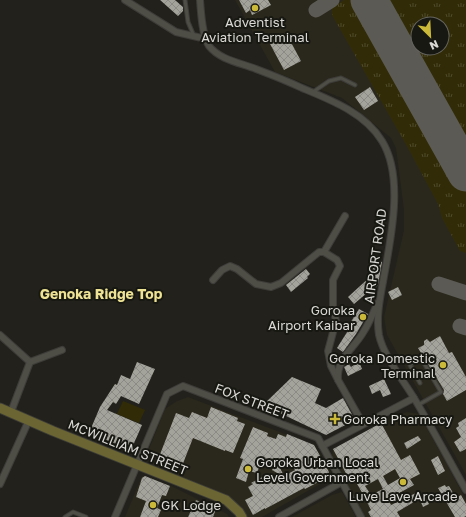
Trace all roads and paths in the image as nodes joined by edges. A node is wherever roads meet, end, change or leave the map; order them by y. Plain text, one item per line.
1 (125, 0) edge
2 (185, 0) edge
3 (200, 0) edge
4 (194, 36) junction
5 (206, 38) junction
6 (355, 85) dead end
7 (313, 92) junction
8 (345, 216) dead end
9 (324, 252) junction
10 (213, 280) dead end
11 (380, 299) junction
12 (0, 335) edge
13 (62, 350) dead end
14 (30, 362) junction
15 (338, 380) junction
16 (420, 383) dead end
17 (414, 398) junction
18 (418, 405) junction
19 (0, 408) edge
20 (11, 412) junction
21 (29, 420) junction
22 (363, 424) junction
23 (322, 446) junction
24 (138, 465) junction
25 (342, 482) junction
26 (0, 484) edge
27 (466, 490) edge
28 (65, 517) edge
29 (86, 517) edge
30 (115, 517) edge
31 (242, 517) edge
32 (279, 517) edge
33 (361, 517) edge

1 - 4 street
2 - 4 lane
3 - 5 street, AIRPORT ROAD
4 - 5 street
5 - 7 street, AIRPORT ROAD
6 - 7 lane
7 - 11 street, AIRPORT ROAD
8 - 9 street
9 - 10 street
9 - 15 street
11 - 15 street
11 - 17 street, AIRPORT ROAD
12 - 14 street
13 - 14 street
14 - 20 street
15 - 22 street
16 - 18 lane
17 - 18 street, AIRPORT ROAD
17 - 22 street
18 - 27 street, AIRPORT ROAD
19 - 20 street, MCWILLIAM STREET
20 - 21 street, MCWILLIAM STREET
21 - 24 street, MCWILLIAM STREET
21 - 26 street
22 - 23 street
23 - 24 street, FOX STREET
23 - 25 street, FOX STREET
24 - 30 street, FOX STREET
24 - 31 street, MCWILLIAM STREET
25 - 32 street
25 - 33 street, FOX STREET
28 - 29 lane

